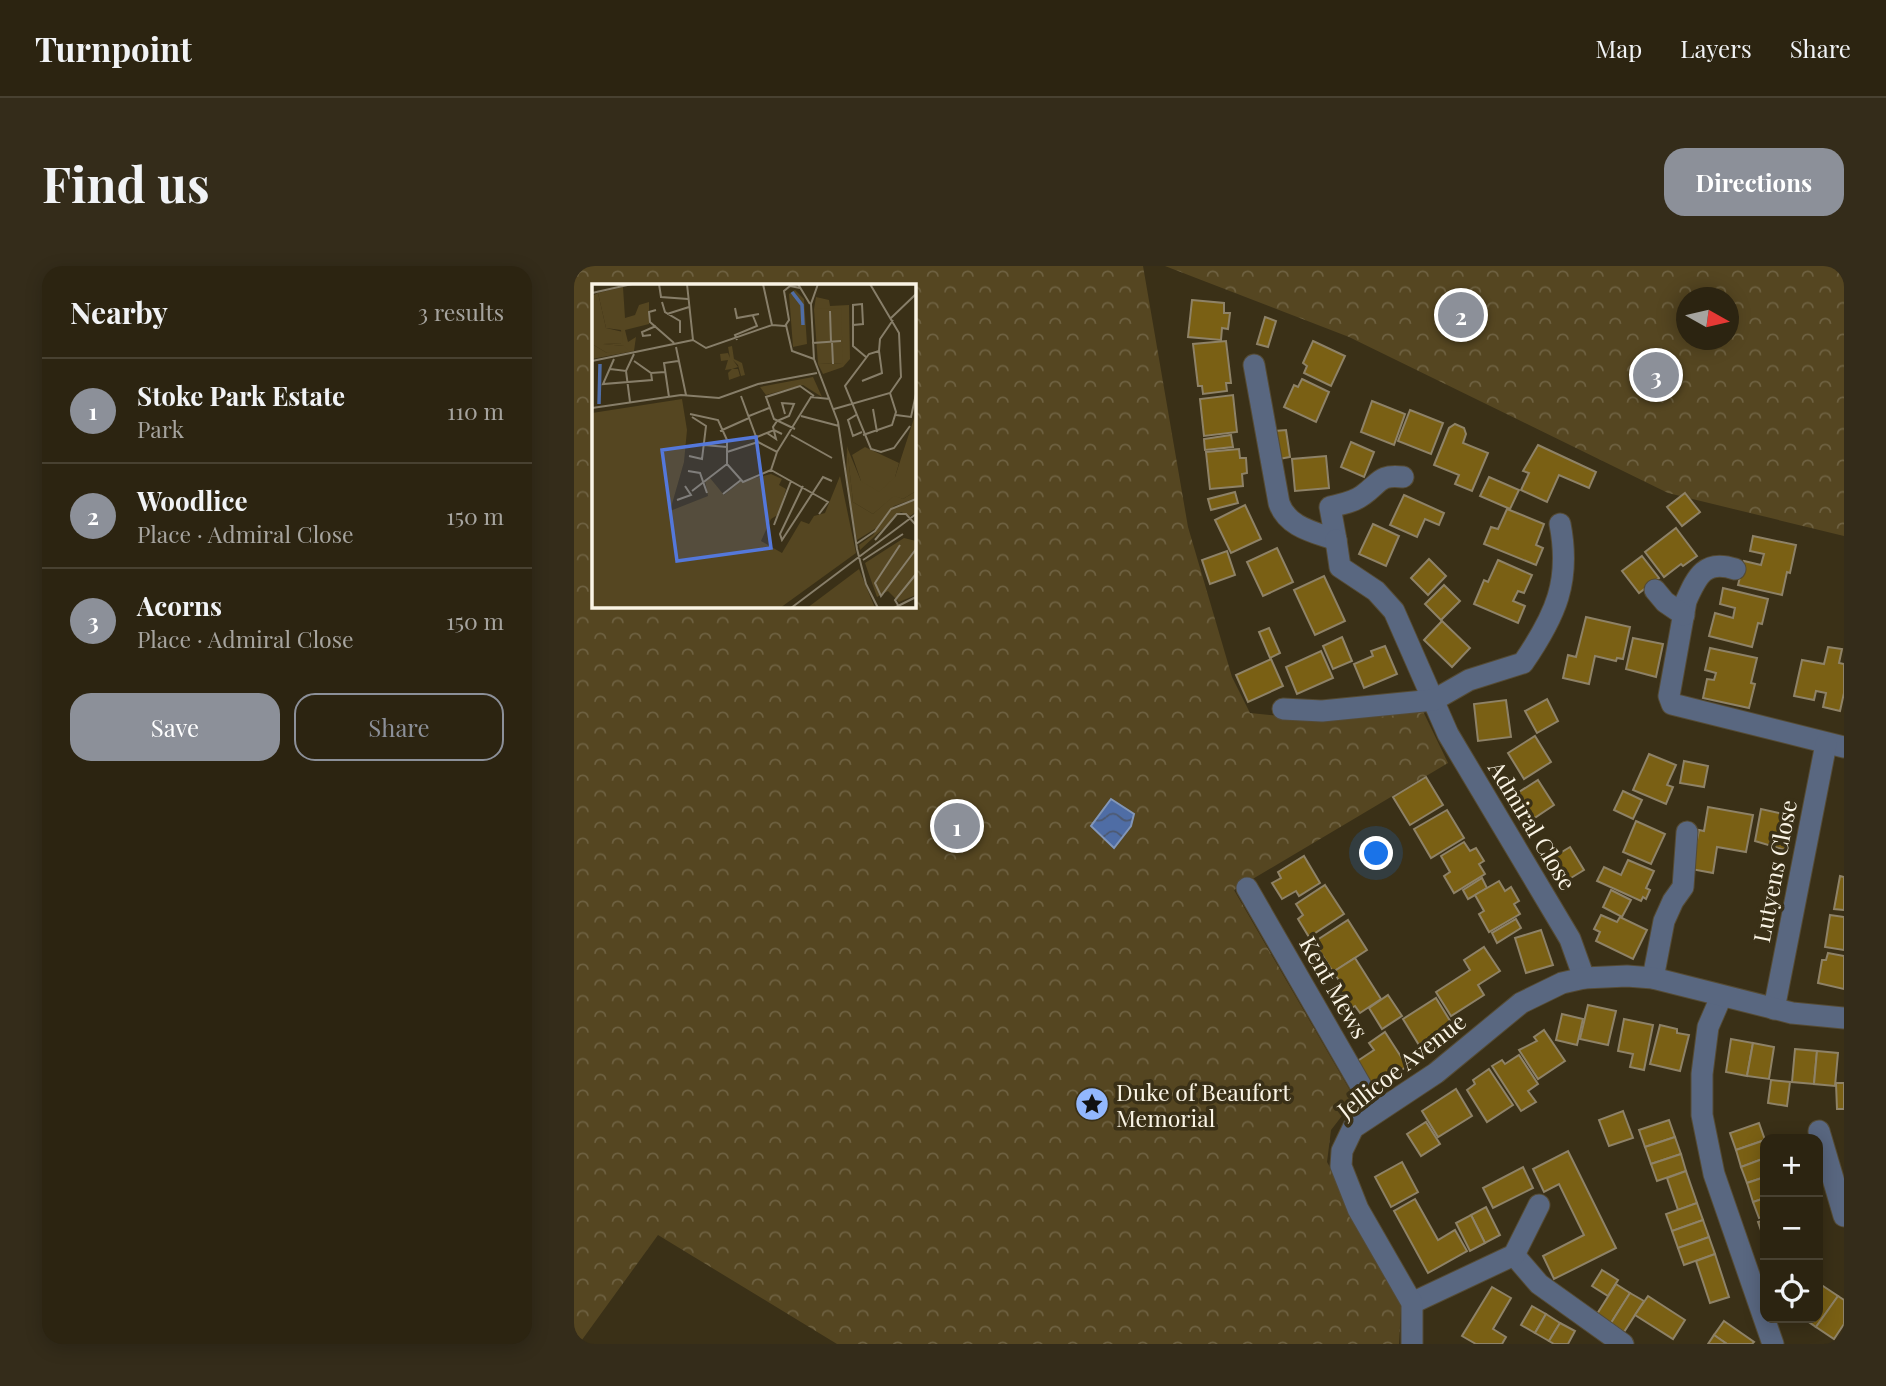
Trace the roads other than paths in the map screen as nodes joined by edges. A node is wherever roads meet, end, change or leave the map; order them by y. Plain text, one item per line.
1 (1254, 365) dead end
2 (1403, 477) dead end
3 (1560, 524) dead end
4 (1336, 540) junction
5 (1735, 569) dead end
6 (1655, 590) dead end
7 (1684, 615) junction
8 (1434, 700) junction
9 (1283, 709) dead end
10 (1835, 745) edge
11 (1687, 832) dead end
12 (1247, 888) dead end
13 (1584, 978) junction
14 (1653, 978) junction
15 (1721, 997) junction
16 (1774, 1009) junction
17 (1844, 1018) edge
18 (1376, 1112) junction
19 (1819, 1131) dead end
20 (1539, 1205) dead end
21 (1844, 1216) edge
22 (1514, 1255) junction
23 (1412, 1303) junction
24 (1412, 1344) edge
25 (1623, 1344) edge
26 (1773, 1344) edge

1 - 4 street
2 - 4 street, Admiral Close
3 - 8 street
4 - 8 street, Admiral Close
5 - 7 street, Lutyens Close
6 - 7 street
7 - 10 street, Lutyens Close
8 - 9 street
8 - 13 street, Admiral Close
10 - 16 street, Lutyens Close
11 - 14 street
12 - 18 street, Kent Mews
13 - 14 street, Jellicoe Avenue
13 - 18 street, Jellicoe Avenue
14 - 15 street, Jellicoe Avenue
15 - 16 street, Jellicoe Avenue
15 - 26 street
16 - 17 street, Jellicoe Avenue
18 - 23 street, Jellicoe Avenue
19 - 21 street
20 - 22 street
22 - 23 street
22 - 25 street
23 - 24 street, Jellicoe Avenue

